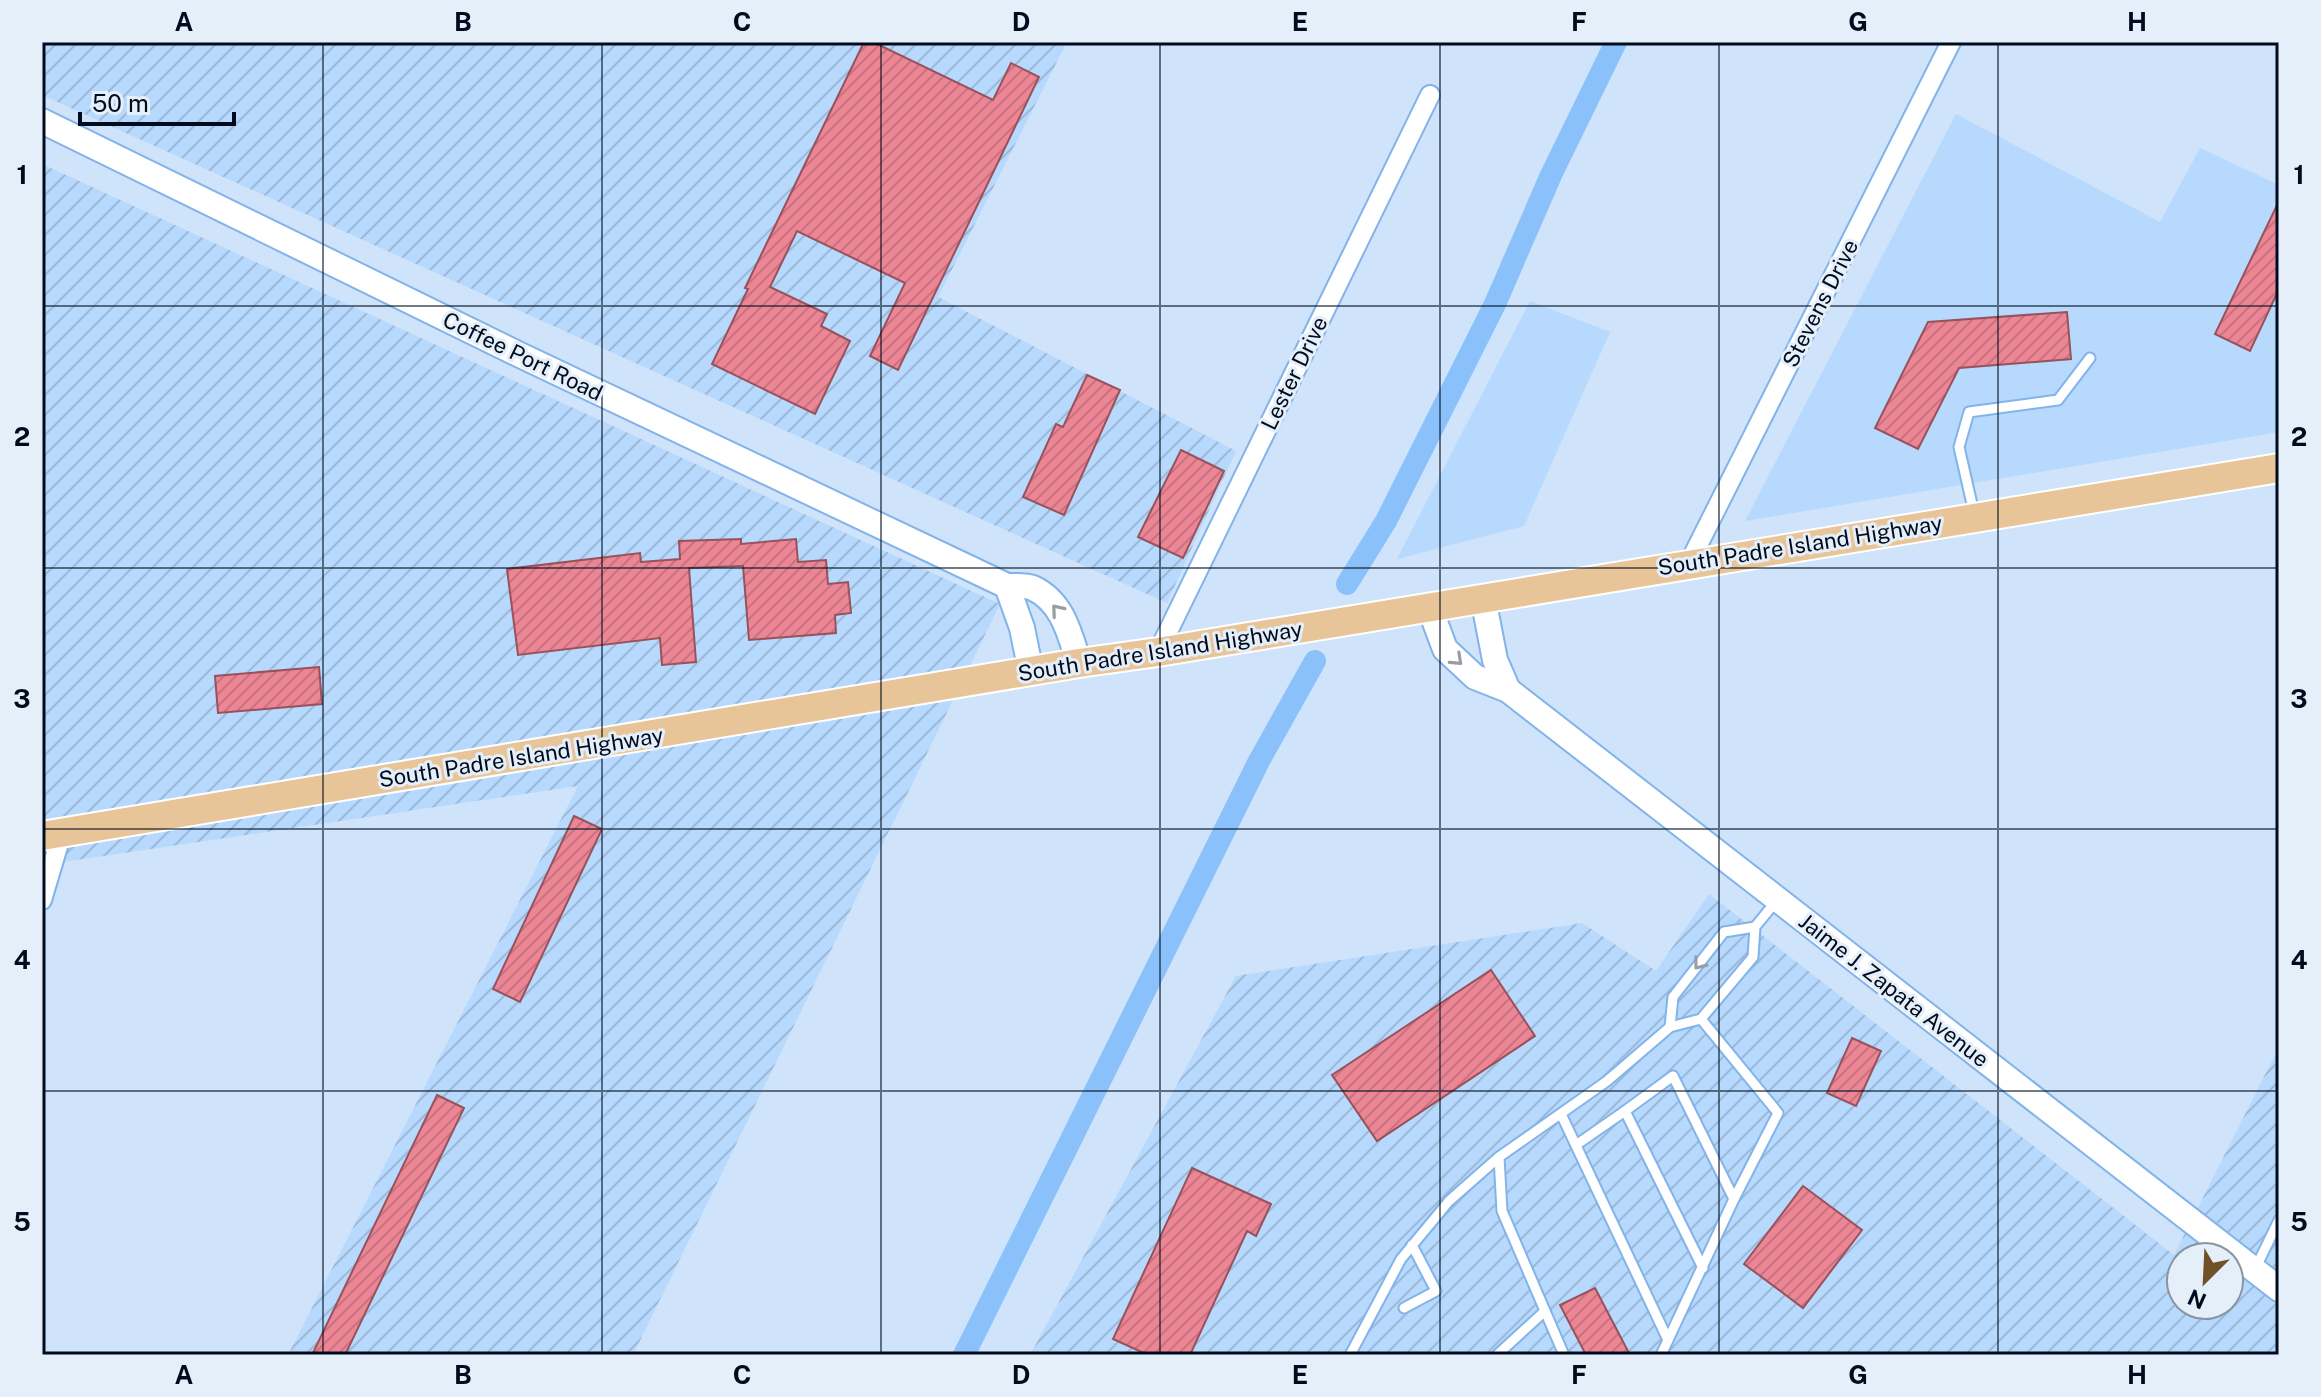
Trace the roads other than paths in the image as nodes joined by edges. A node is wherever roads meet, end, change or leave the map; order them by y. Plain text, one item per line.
1 (1951, 42) edge
2 (1430, 95) dead end
3 (42, 121) edge
4 (2090, 358) dead end
5 (2279, 468) edge
6 (1975, 517) junction
7 (1689, 563) junction
8 (1007, 586) junction
9 (1483, 598) junction
10 (1429, 606) junction
11 (1158, 652) junction
12 (1079, 663) junction
13 (1031, 672) junction
14 (1508, 690) junction
15 (52, 835) edge
16 (1778, 899) junction
17 (42, 900) edge
18 (1755, 927) junction
19 (1701, 1019) junction
20 (1670, 1027) junction
21 (1625, 1111) junction
22 (1561, 1114) junction
23 (1576, 1145) junction
24 (1499, 1157) junction
25 (1734, 1199) junction
26 (2279, 1220) edge
27 (1412, 1245) junction
28 (1703, 1268) junction
29 (2254, 1270) junction
30 (2279, 1289) edge
31 (1404, 1308) dead end
32 (1545, 1311) junction
33 (1668, 1340) junction
34 (1350, 1355) edge
35 (1497, 1355) edge
36 (1564, 1355) edge
37 (1661, 1355) edge

1 - 7 street, Stevens Drive
2 - 11 street, Lester Drive
3 - 8 street, Coffee Port Road
4 - 6 lane
5 - 6 main road, South Padre Island Highway
6 - 7 main road, South Padre Island Highway
7 - 9 main road, South Padre Island Highway
12 -> 8 street, Coffee Port Road
8 - 13 street
9 - 10 main road, South Padre Island Highway
9 - 14 street
10 - 11 main road, South Padre Island Highway
10 -> 14 street, Jaime J. Zapata Avenue
11 - 12 main road, South Padre Island Highway
12 - 13 main road, South Padre Island Highway
13 - 15 main road, South Padre Island Highway
14 - 16 street, Jaime J. Zapata Avenue
15 - 17 street
16 - 18 lane
16 - 29 street, Jaime J. Zapata Avenue
18 - 19 lane
18 -> 20 lane
19 - 20 lane
19 - 25 lane
20 - 22 lane
21 - 23 lane
21 - 25 lane
21 - 28 lane
22 - 23 lane
22 - 24 lane
23 - 33 lane
24 - 27 lane
24 - 32 lane
25 - 28 lane
26 - 29 lane
27 - 31 lane
27 - 34 lane
28 - 33 lane
29 - 30 street, Jaime J. Zapata Avenue
32 - 35 lane
32 - 36 lane
33 - 37 lane

